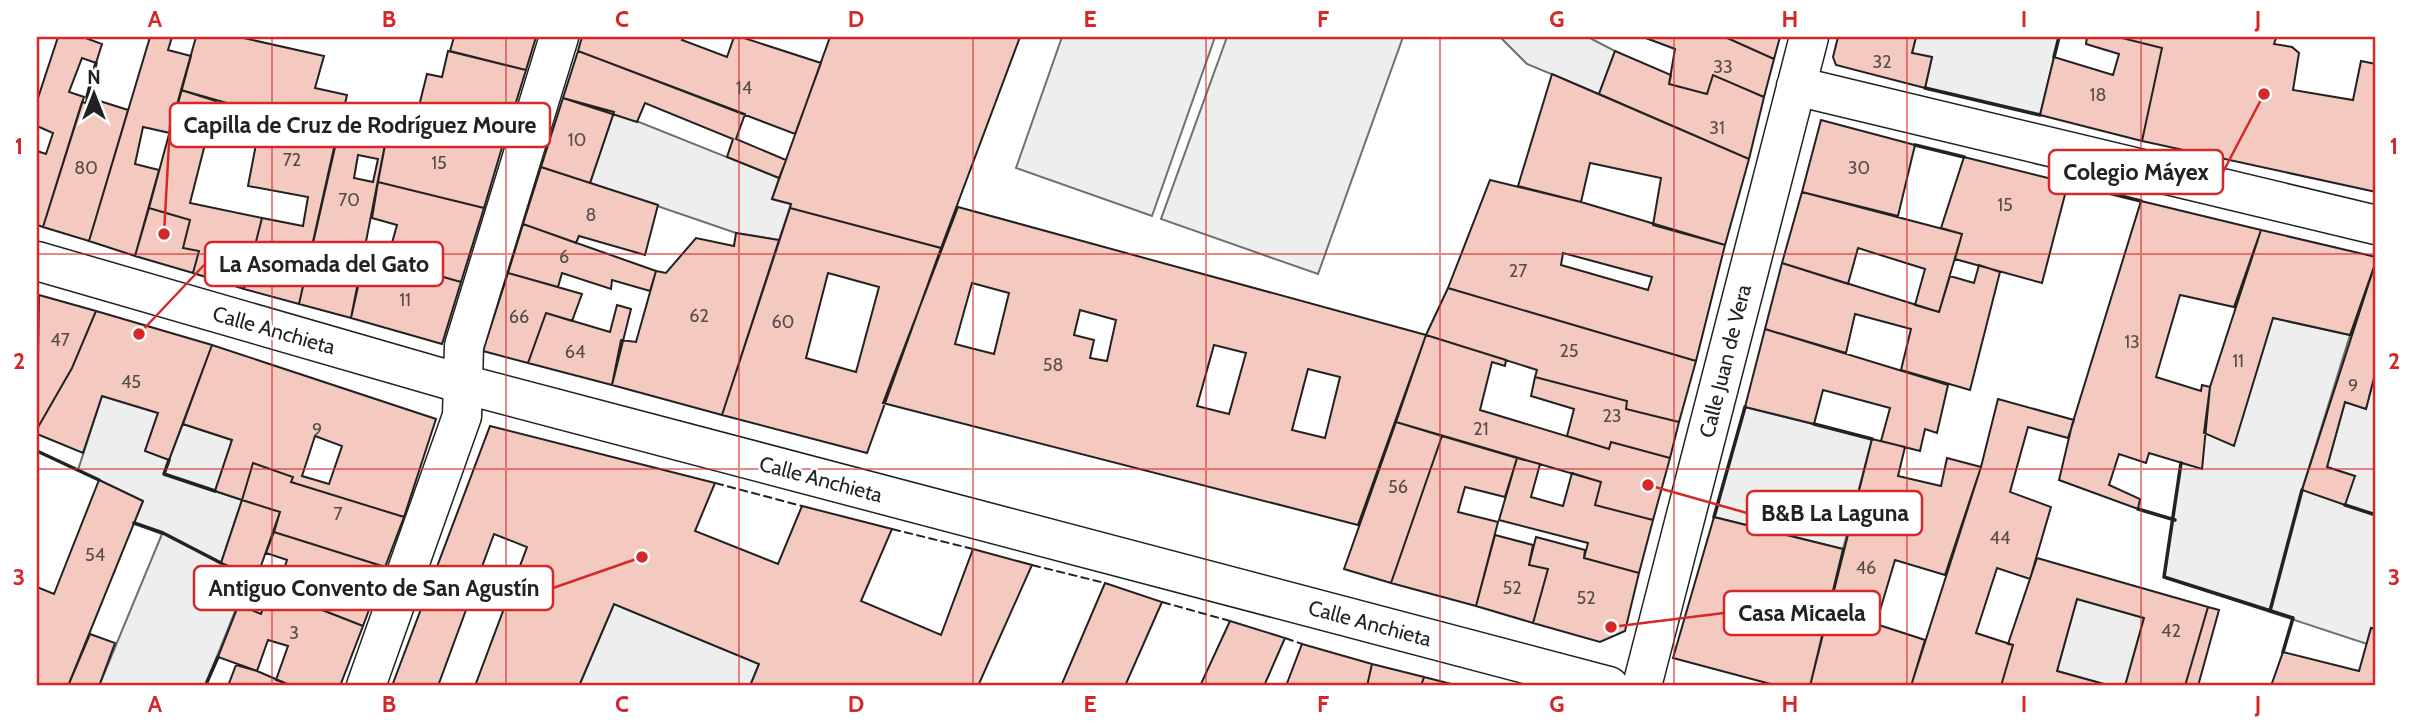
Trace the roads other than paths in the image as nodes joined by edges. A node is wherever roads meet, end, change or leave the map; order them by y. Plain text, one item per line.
1 (559, 37) edge
2 (1809, 37) edge
3 (1796, 86) junction
4 (2376, 225) edge
5 (37, 261) edge
6 (463, 384) junction
7 (366, 686) edge
8 (1609, 686) edge
9 (1642, 686) edge

1 - 6 street
2 - 3 street, Calle Juan de Vera
3 - 4 street
3 - 9 street, Calle Juan de Vera
5 - 6 street, Calle Anchieta
6 - 7 street
6 - 8 street, Calle Anchieta

